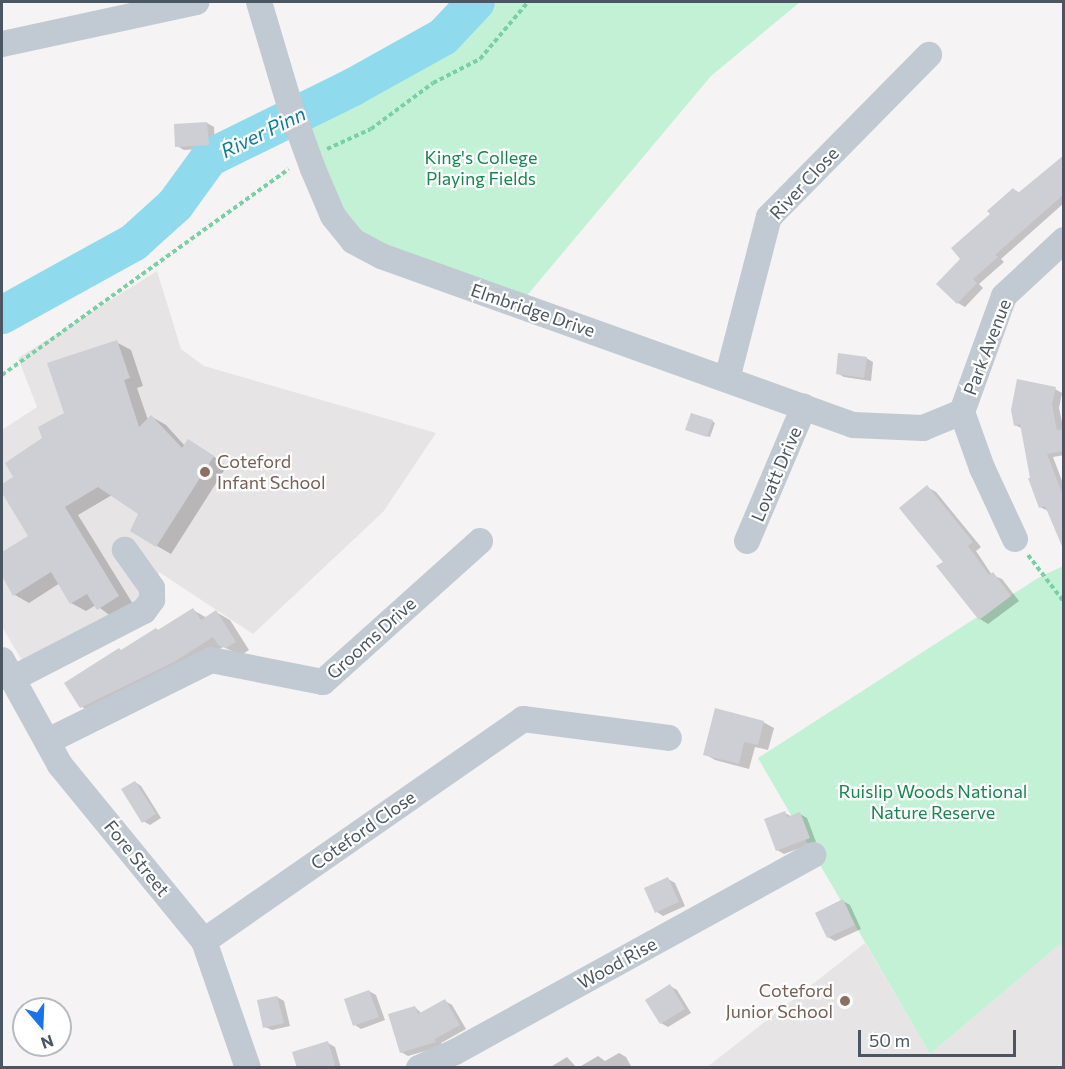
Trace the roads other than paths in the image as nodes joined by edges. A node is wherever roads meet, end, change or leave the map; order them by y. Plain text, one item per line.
1 (197, 2) edge
2 (259, 2) edge
3 (2, 44) edge
4 (929, 55) dead end
5 (1064, 240) edge
6 (727, 379) junction
7 (804, 407) junction
8 (962, 412) junction
9 (1015, 539) road end
10 (480, 540) dead end
11 (747, 541) dead end
12 (125, 550) dead end
13 (7, 669) edge
14 (669, 738) dead end
15 (48, 741) junction
16 (813, 855) dead end
17 (204, 941) junction
18 (248, 1068) edge
19 (419, 1068) edge

1 - 3 street
2 - 6 street, Elmbridge Drive
4 - 6 street, River Close
5 - 8 street, Park Avenue
6 - 7 street, Elmbridge Drive
7 - 8 street, Elmbridge Drive
7 - 11 street, Lovatt Drive
8 - 9 street, Park Avenue
10 - 15 street, Grooms Drive
12 - 13 street
13 - 15 street, Fore Street
14 - 17 street, Coteford Close
15 - 17 street, Fore Street
16 - 19 street, Wood Rise
17 - 18 street, Fore Street

